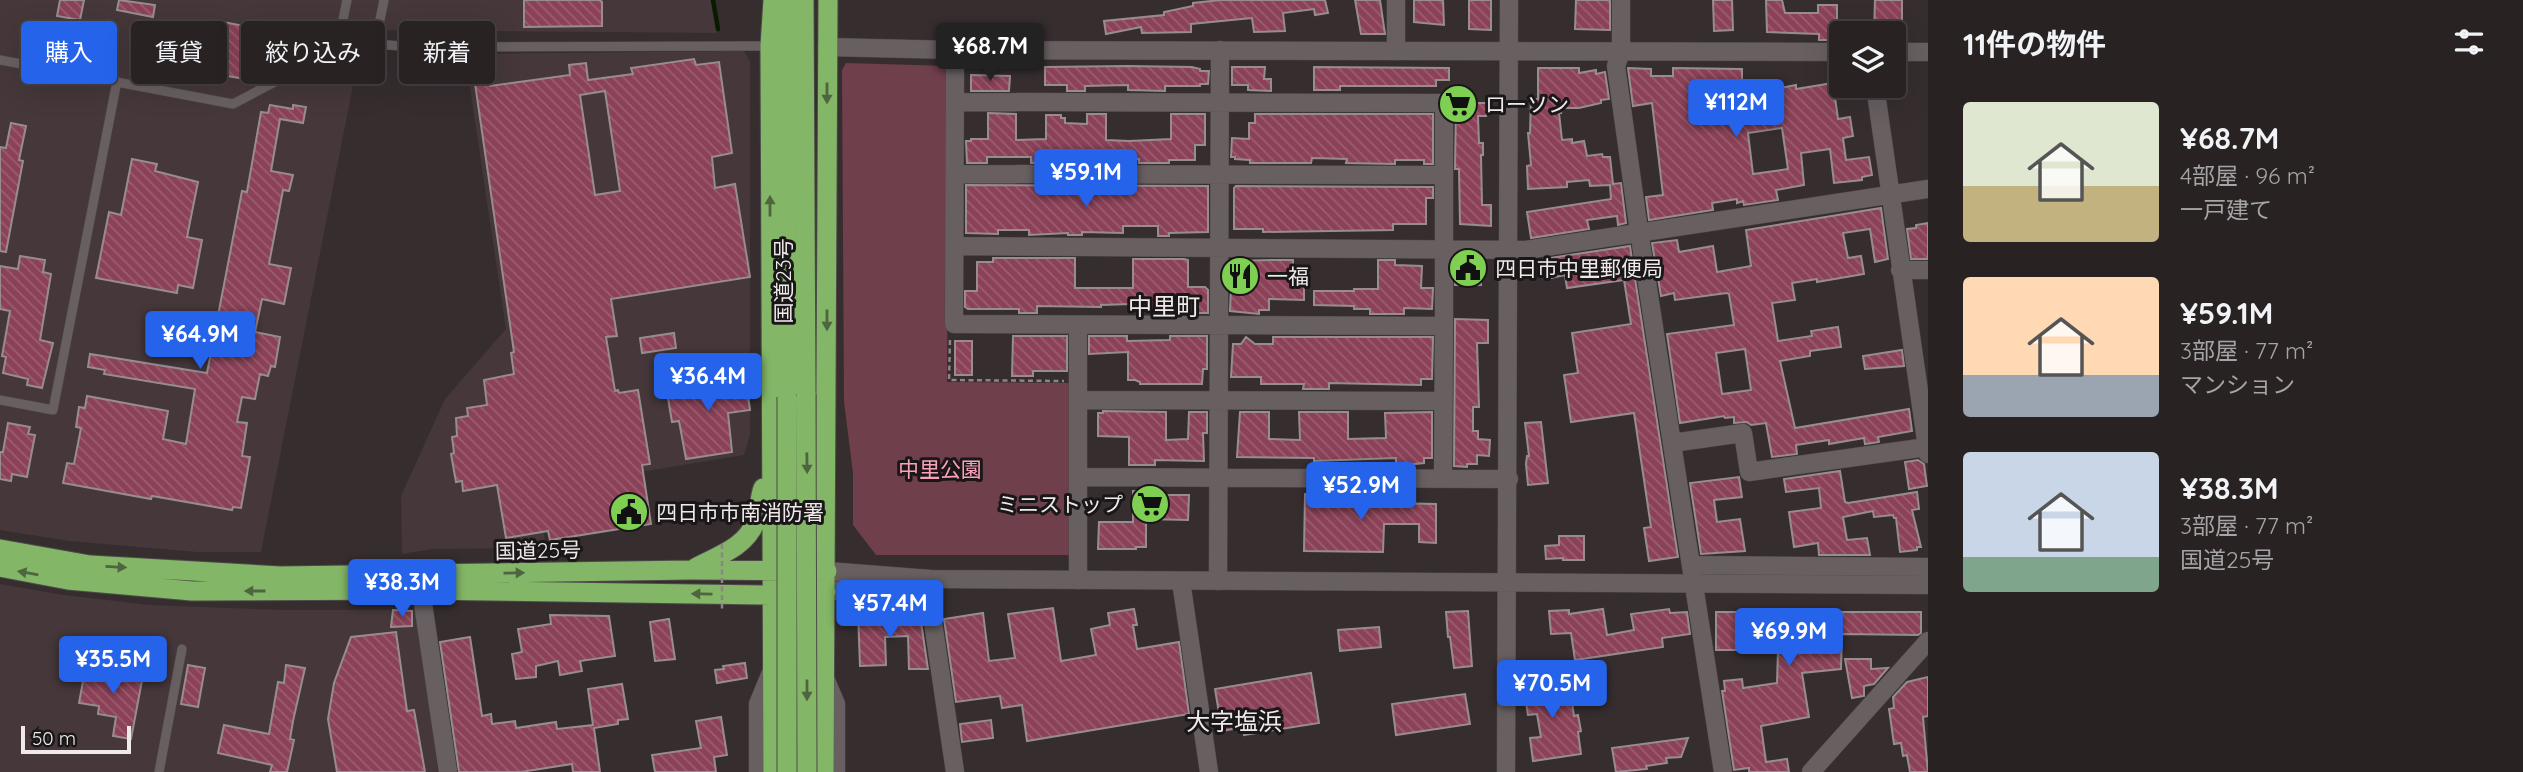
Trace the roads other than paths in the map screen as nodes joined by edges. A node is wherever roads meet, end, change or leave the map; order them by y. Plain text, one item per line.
1 (347, 0) edge
2 (384, 0) edge
3 (773, 0) edge
4 (785, 0) edge
5 (804, 0) edge
6 (828, 0) edge
7 (1396, 0) edge
8 (1509, 0) edge
9 (1621, 0) edge
10 (343, 21) edge
11 (770, 46) junction
12 (827, 47) junction
13 (955, 50) junction
14 (1220, 50) junction
15 (1510, 50) junction
16 (1396, 51) junction
17 (1621, 52) junction
18 (1829, 52) edge
19 (1906, 52) edge
20 (1928, 52) edge
21 (0, 60) edge
22 (21, 64) edge
23 (117, 81) edge
24 (116, 84) edge
25 (271, 84) edge
26 (1877, 98) edge
27 (955, 102) junction
28 (1220, 103) junction
29 (955, 174) junction
30 (1219, 174) junction
31 (1444, 175) junction
32 (1928, 189) edge
33 (1889, 195) junction
34 (1639, 231) junction
35 (954, 246) junction
36 (1219, 248) junction
37 (1444, 249) junction
38 (1508, 250) junction
39 (1900, 270) junction
40 (1928, 270) edge
41 (1078, 325) junction
42 (1220, 326) junction
43 (1444, 326) junction
44 (1922, 377) edge
45 (797, 396) junction
46 (0, 400) edge
47 (1078, 400) junction
48 (1219, 401) junction
49 (1443, 401) junction
50 (1672, 443) junction
51 (1928, 450) edge
52 (770, 470) junction
53 (1078, 477) junction
54 (1219, 478) junction
55 (1443, 478) junction
56 (1509, 479) junction
57 (0, 549) edge
58 (1691, 565) junction
59 (1928, 567) edge
60 (0, 568) edge
61 (691, 570) junction
62 (827, 571) junction
63 (772, 572) junction
64 (930, 579) junction
65 (1078, 580) junction
66 (1181, 581) junction
67 (1218, 581) junction
68 (1507, 584) junction
69 (1700, 584) junction
70 (1928, 585) edge
71 (421, 590) junction
72 (826, 592) junction
73 (771, 594) junction
74 (1928, 641) edge
75 (182, 649) dead end
76 (773, 667) junction
77 (824, 675) junction
78 (159, 772) edge
79 (448, 772) edge
80 (758, 772) edge
81 (773, 772) edge
82 (787, 772) edge
83 (807, 772) edge
84 (824, 772) edge
85 (836, 772) edge
86 (955, 772) edge
87 (1209, 772) edge
88 (1506, 772) edge
89 (1723, 772) edge
90 (1811, 772) edge

1 - 10 lane
2 - 11 lane
3 - 11 highway
4 - 45 highway, 国道23号
5 - 45 highway, 国道23号
6 - 12 highway
7 - 16 street
8 - 15 street
9 - 17 street
52 -> 11 highway
12 - 13 street
12 -> 62 highway
13 - 14 street
13 - 27 street
14 - 16 street
14 - 28 street
15 - 16 street
15 - 17 street
15 - 38 street
17 - 18 street
17 - 34 street
19 - 20 street
21 - 22 lane
23 - 25 lane
24 - 46 lane
26 - 33 street
27 - 28 street
27 - 29 street
28 - 30 street
28 - 31 street
29 - 30 street
29 - 35 street
30 - 31 street
30 - 36 street
31 - 37 street
32 - 33 street
33 - 34 street
33 - 39 street
34 - 38 street
34 - 50 street
35 - 36 street
35 - 41 street
36 - 37 street
36 - 42 street
37 - 38 street
37 - 43 street
38 - 56 street
39 - 40 street
39 - 44 street
41 - 42 street
41 - 47 street
42 - 43 street
42 - 48 street
43 - 49 street
44 - 51 street
45 - 82 highway, 国道23号, bridge
45 -> 83 highway, 国道23号, bridge
47 - 48 street
47 - 53 street
48 - 49 street
48 - 54 street
49 - 55 street
50 - 51 street
50 - 58 street
52 - 61 highway
52 - 63 highway
53 - 54 street
53 - 65 street
54 - 55 street
54 - 67 street
55 - 56 street
56 - 68 street
57 -> 61 highway, 国道25号
58 - 59 street
58 - 69 street
71 -> 60 highway, 国道25号
61 - 63 highway, 国道25号
62 - 63 highway, 国道25号
62 - 64 street
62 - 72 highway
63 - 73 highway
64 - 65 street
64 - 72 street
64 - 86 street
65 - 66 street
66 - 67 street
66 - 87 street
67 - 68 street
68 - 69 street
68 - 88 street
69 - 70 street
69 - 89 street
73 -> 71 highway, 国道25号
71 - 79 street
72 - 73 highway, 国道25号
72 - 77 highway
73 - 76 highway
74 - 90 street
75 - 78 lane
76 - 80 street
76 - 81 highway
77 - 84 highway
77 - 85 street

